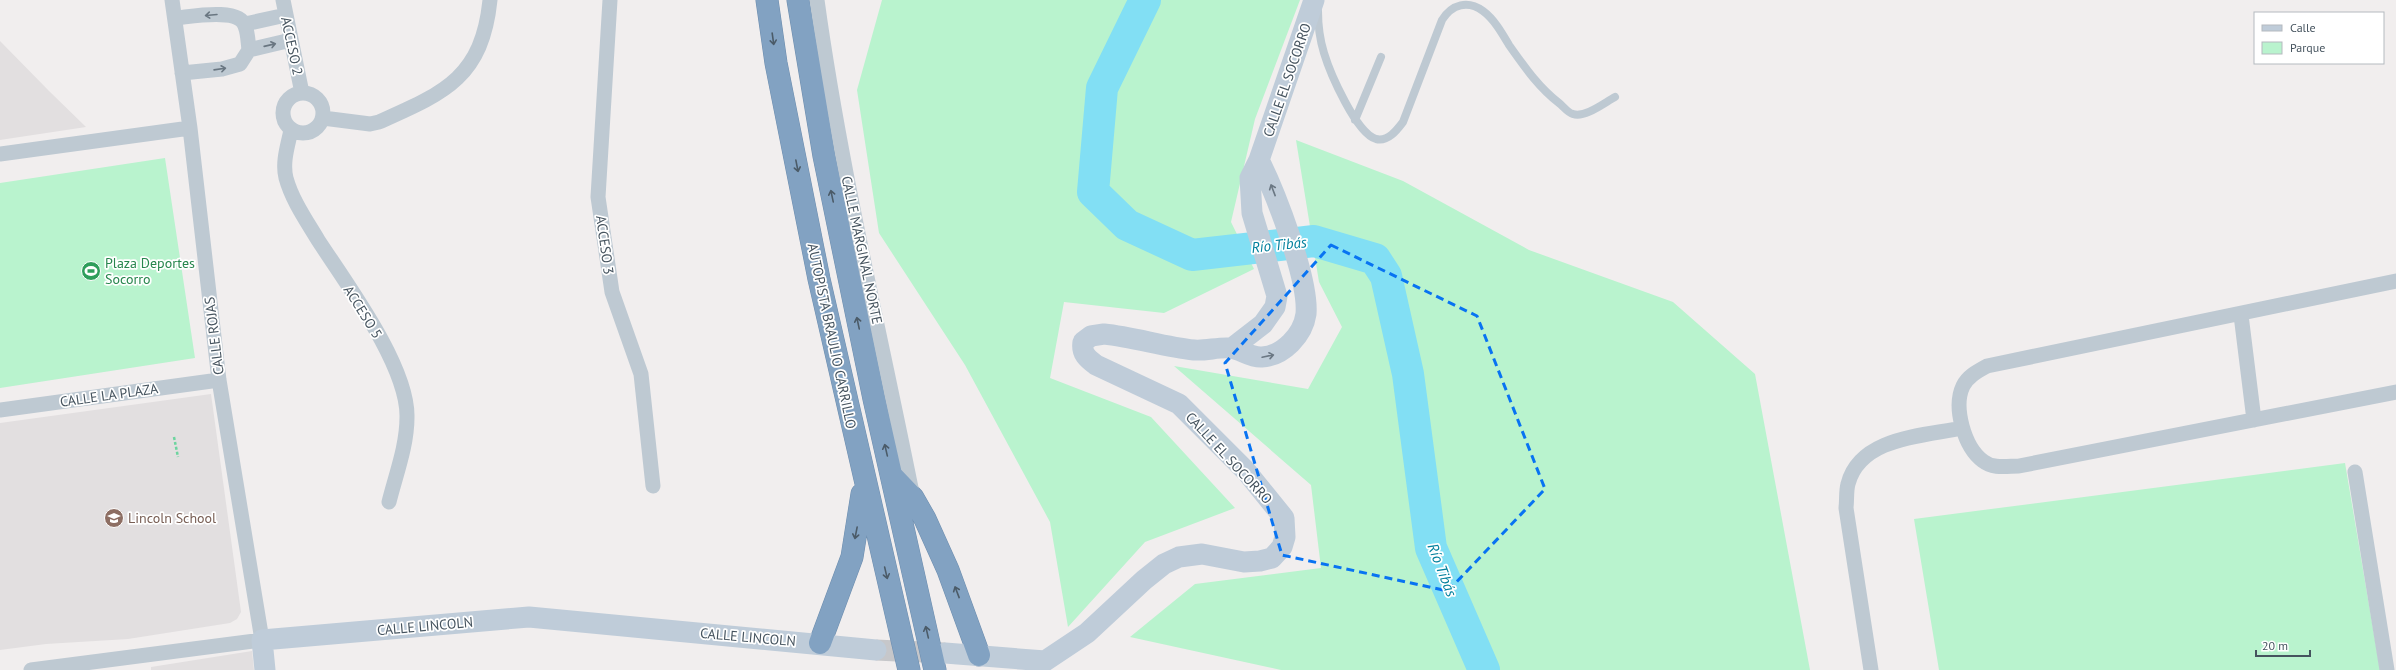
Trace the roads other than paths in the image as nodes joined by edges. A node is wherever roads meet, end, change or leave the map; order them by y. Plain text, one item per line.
1 (172, 0) edge
2 (283, 0) edge
3 (490, 0) edge
4 (610, 0) edge
5 (767, 0) edge
6 (798, 0) edge
7 (817, 0) edge
8 (1314, 0) edge
9 (1319, 0) edge
10 (286, 15) junction
11 (174, 18) junction
12 (245, 24) junction
13 (291, 40) junction
14 (249, 50) junction
15 (1381, 57) dead end
16 (182, 73) junction
17 (302, 93) junction
18 (1615, 97) dead end
19 (323, 118) junction
20 (1355, 120) junction
21 (190, 128) junction
22 (291, 130) junction
23 (0, 154) edge
24 (1259, 160) junction
25 (2396, 281) edge
26 (2241, 315) junction
27 (1232, 348) junction
28 (219, 380) junction
29 (2396, 392) edge
30 (0, 410) edge
31 (2254, 420) junction
32 (1962, 428) junction
33 (2354, 472) dead end
34 (892, 476) junction
35 (864, 481) junction
36 (653, 486) dead end
37 (913, 498) junction
38 (388, 502) dead end
39 (262, 640) junction
40 (820, 644) junction
41 (876, 650) tunnel mouth
42 (940, 662) edge
43 (979, 662) edge
44 (31, 670) edge
45 (265, 670) edge
46 (909, 670) edge
47 (1870, 670) edge
48 (2387, 670) edge

1 - 11 street, CALLE ROJAS
2 - 10 street, ACCESO 2
3 - 19 street
4 - 36 street, ACCESO 3
5 -> 35 highway, AUTOPISTA BRAULIO CARRILLO
34 -> 6 highway, AUTOPISTA BRAULIO CARRILLO
7 - 37 street, CALLE MARGINAL NORTE
8 - 24 street, CALLE EL SOCORRO
9 - 20 lane
10 - 12 street
10 - 13 street, ACCESO 2
12 -> 11 street
11 - 16 street, CALLE ROJAS
12 - 14 street
14 -> 13 street
13 - 17 street, ACCESO 2
16 -> 14 street
15 - 20 lane
16 - 21 street, CALLE ROJAS
17 - 19 street
17 - 22 street
18 - 20 lane
19 - 22 street
21 - 23 street
21 - 28 street, CALLE ROJAS
22 - 38 street, ACCESO 5
24 - 27 street, CALLE EL SOCORRO
27 -> 24 street, CALLE EL SOCORRO
25 - 26 street
26 - 31 street
26 - 32 street
27 - 43 street, CALLE EL SOCORRO
28 - 30 street, CALLE LA PLAZA
28 - 39 street, CALLE ROJAS
29 - 31 street
31 - 32 street
32 - 47 street
33 - 48 street
34 - 35 highway
34 - 37 highway
42 -> 34 highway, AUTOPISTA BRAULIO CARRILLO
35 -> 40 highway
35 -> 46 highway, AUTOPISTA BRAULIO CARRILLO
43 -> 37 highway
39 - 40 street, CALLE LINCOLN
39 - 44 street, CALLE LINCOLN
39 - 45 street, CALLE ROJAS
40 - 41 street
42 - 43 street, CALLE EL SOCORRO

